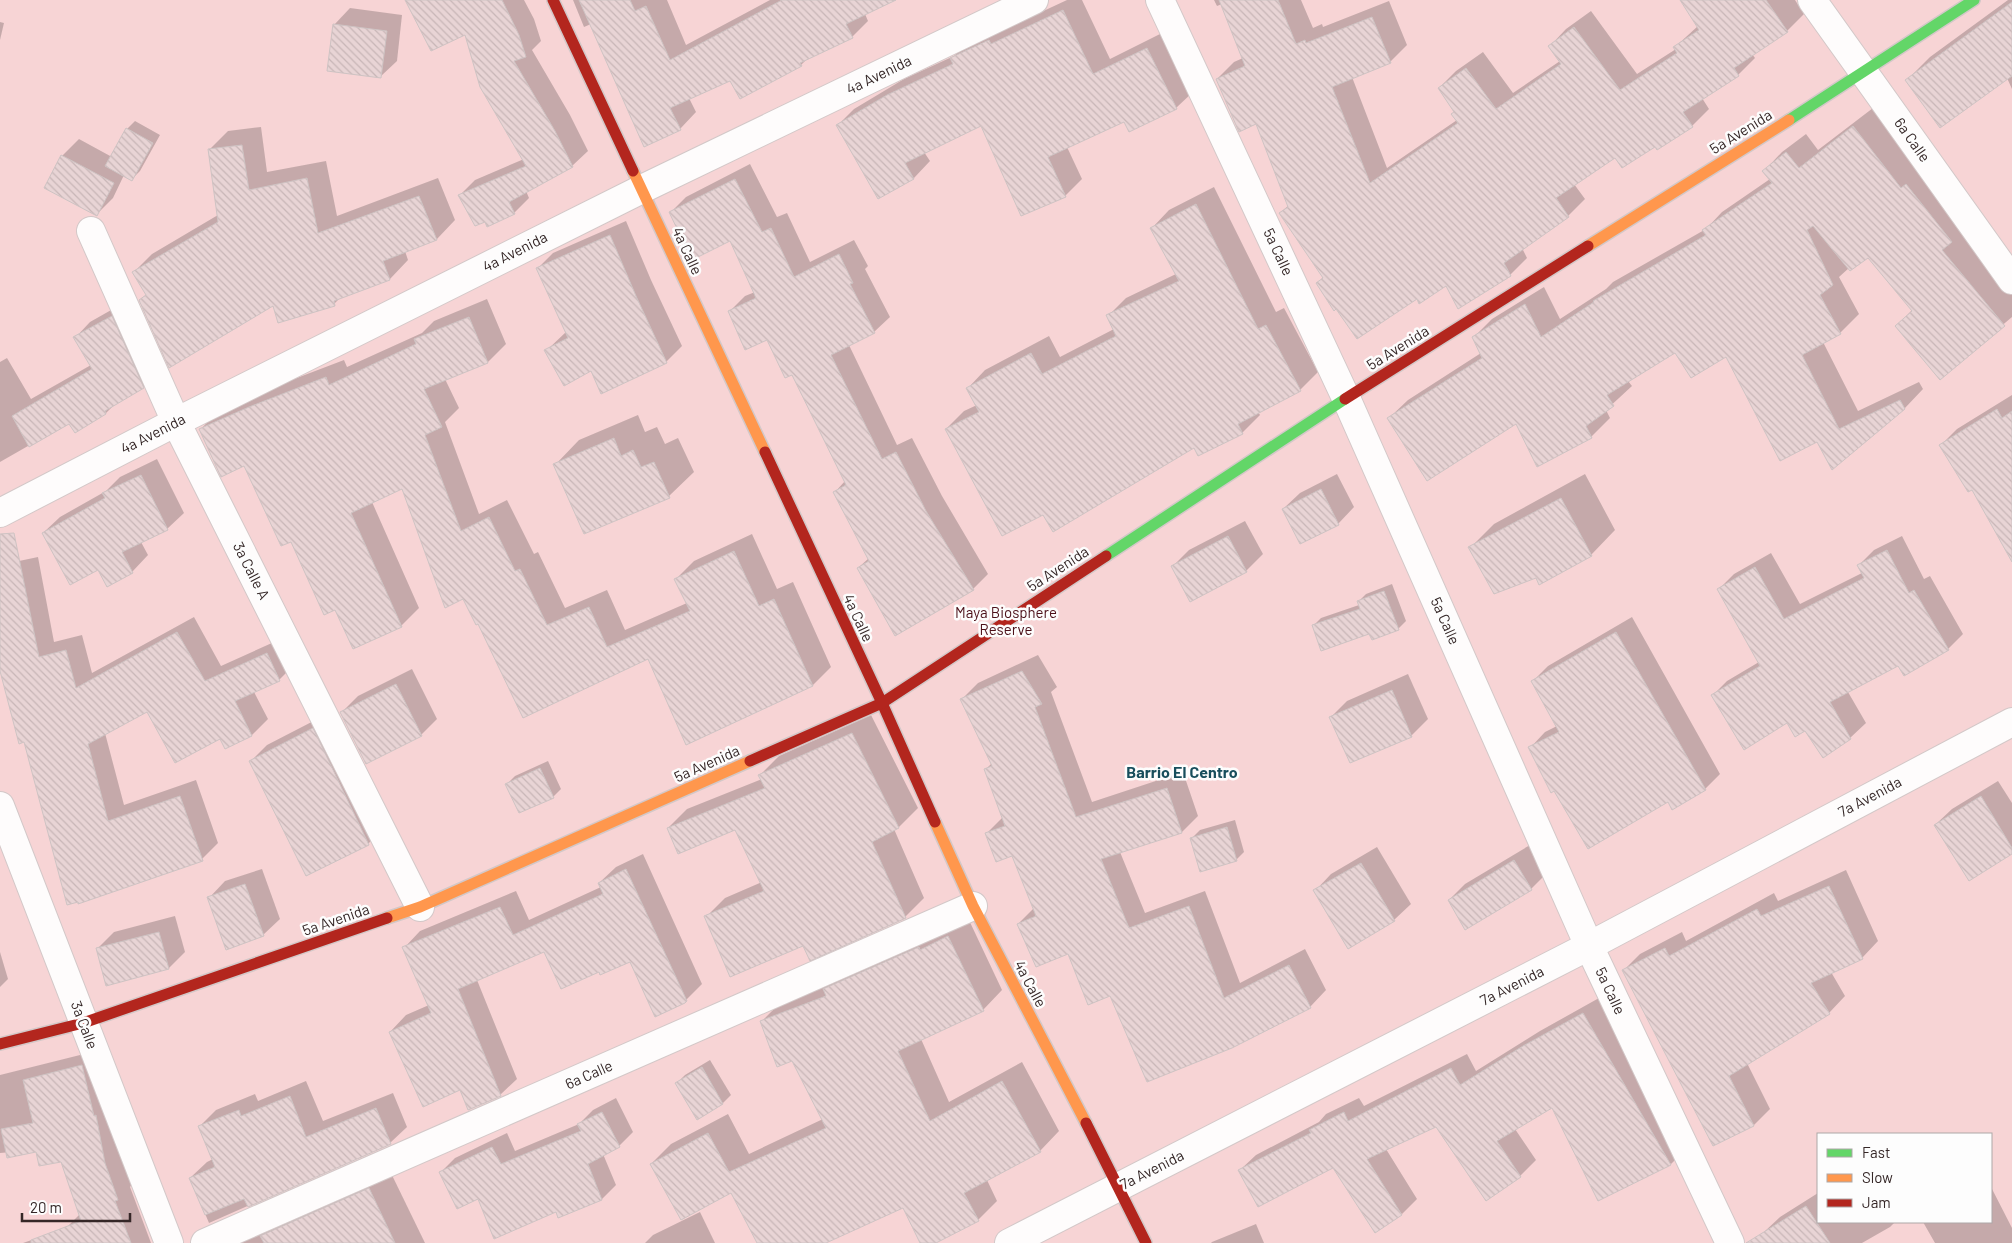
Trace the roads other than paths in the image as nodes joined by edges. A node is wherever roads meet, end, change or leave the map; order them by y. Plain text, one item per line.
1 (554, 0) edge
2 (1034, 0) edge
3 (1160, 0) edge
4 (1812, 0) edge
5 (1974, 0) edge
6 (1865, 72) junction
7 (642, 189) junction
8 (91, 231) dead end
9 (2012, 280) edge
10 (1346, 398) junction
11 (176, 422) junction
12 (0, 512) edge
13 (882, 703) junction
14 (2012, 722) edge
15 (0, 806) edge
16 (972, 906) junction
17 (420, 907) junction
18 (1589, 946) junction
19 (83, 1023) junction
20 (0, 1044) edge
21 (1119, 1187) junction
22 (169, 1243) edge
23 (205, 1243) edge
24 (1008, 1243) edge
25 (1146, 1243) edge
26 (1730, 1243) edge

1 - 7 street, 4a Calle
2 - 7 street, 4a Avenida
3 - 10 street, 5a Calle
4 - 6 street, 6a Calle
5 - 6 street, 5a Avenida
6 - 9 street, 6a Calle
6 - 10 street, 5a Avenida
7 - 11 street, 4a Avenida
7 - 13 street, 4a Calle
8 - 11 street, 3a Calle A
10 - 13 street, 5a Avenida
10 - 18 street, 5a Calle
11 - 12 street, 4a Avenida
11 - 17 street, 3a Calle A
13 - 16 street, 4a Calle
13 - 17 street, 5a Avenida
14 - 18 street, 7a Avenida
15 - 19 street, 3a Calle
16 - 21 street, 4a Calle
16 - 23 street, 6a Calle
17 - 19 street, 5a Avenida
18 - 21 street, 7a Avenida
18 - 26 street, 5a Calle
19 - 20 street, 5a Avenida
19 - 22 street, 3a Calle
21 - 24 street, 7a Avenida
21 - 25 street, 4a Calle

